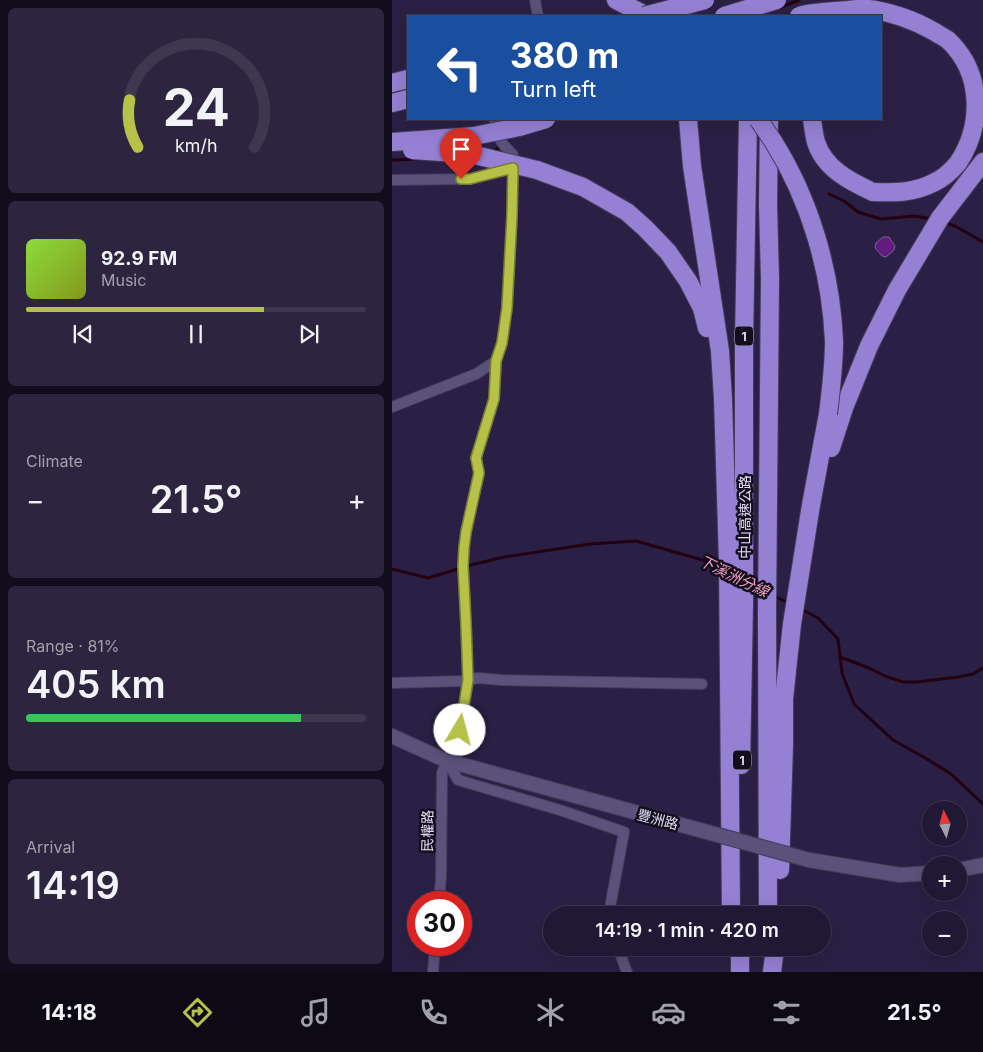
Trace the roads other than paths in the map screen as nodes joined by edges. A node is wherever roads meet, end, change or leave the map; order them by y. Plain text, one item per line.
1 (534, 0) edge
2 (616, 0) edge
3 (691, 0) edge
4 (704, 0) edge
5 (748, 0) edge
6 (769, 0) edge
7 (776, 0) edge
8 (830, 0) edge
9 (538, 15) edge
10 (644, 15) edge
11 (650, 15) edge
12 (690, 15) edge
13 (727, 15) edge
14 (748, 15) edge
15 (769, 15) edge
16 (803, 15) edge
17 (827, 15) edge
18 (407, 79) edge
19 (392, 83) edge
20 (407, 100) edge
21 (392, 103) edge
22 (496, 120) edge
23 (543, 120) edge
24 (688, 120) edge
25 (748, 120) edge
26 (759, 120) edge
27 (769, 120) edge
28 (812, 120) edge
29 (392, 142) edge
30 (392, 149) edge
31 (982, 162) edge
32 (513, 168) junction
33 (392, 180) edge
34 (496, 361) junction
35 (723, 399) junction
36 (392, 407) edge
37 (836, 411) junction
38 (736, 557) junction
39 (736, 604) junction
40 (468, 680) junction
41 (392, 682) edge
42 (702, 684) dead end
43 (392, 736) edge
44 (448, 761) junction
45 (982, 866) edge
46 (967, 868) edge
47 (922, 874) edge
48 (439, 891) edge
49 (611, 906) edge
50 (731, 906) edge
51 (740, 906) edge
52 (768, 906) edge
53 (778, 906) edge
54 (434, 956) edge
55 (621, 956) edge
56 (731, 956) edge
57 (740, 956) edge
58 (768, 956) edge
59 (774, 956) edge
60 (433, 972) edge
61 (627, 972) edge
62 (731, 972) edge
63 (740, 972) edge
64 (768, 972) edge
65 (772, 972) edge

1 - 9 street
2 - 10 highway
3 - 12 highway
4 - 11 highway, bridge
5 - 14 highway
6 - 15 highway
7 - 13 highway, bridge
8 - 17 highway
16 - 28 highway, bridge
18 - 19 highway
20 - 21 highway
22 - 32 street
23 - 29 highway, bridge
24 - 35 highway
25 - 38 highway, 中山高速公路 / 1
26 - 37 highway, bridge
27 - 52 highway, 中山高速公路 / 1
30 - 35 highway, bridge
31 - 37 highway
32 - 33 street
32 - 34 street, 民權路
34 - 36 street
34 - 40 street, 民權路
35 - 38 highway
37 - 53 highway
38 - 39 highway, 中山高速公路 / 1
39 - 50 highway
39 - 51 highway, 中山高速公路 / 1
40 - 41 street
40 - 42 street
40 - 44 street, 民權路
43 - 44 street, 豐洲路
44 - 47 street, 豐洲路, bridge
44 - 48 street, 民權路
44 - 49 street
45 - 46 street
54 - 60 street
55 - 61 street
56 - 62 highway
57 - 63 highway
58 - 64 highway
59 - 65 highway

